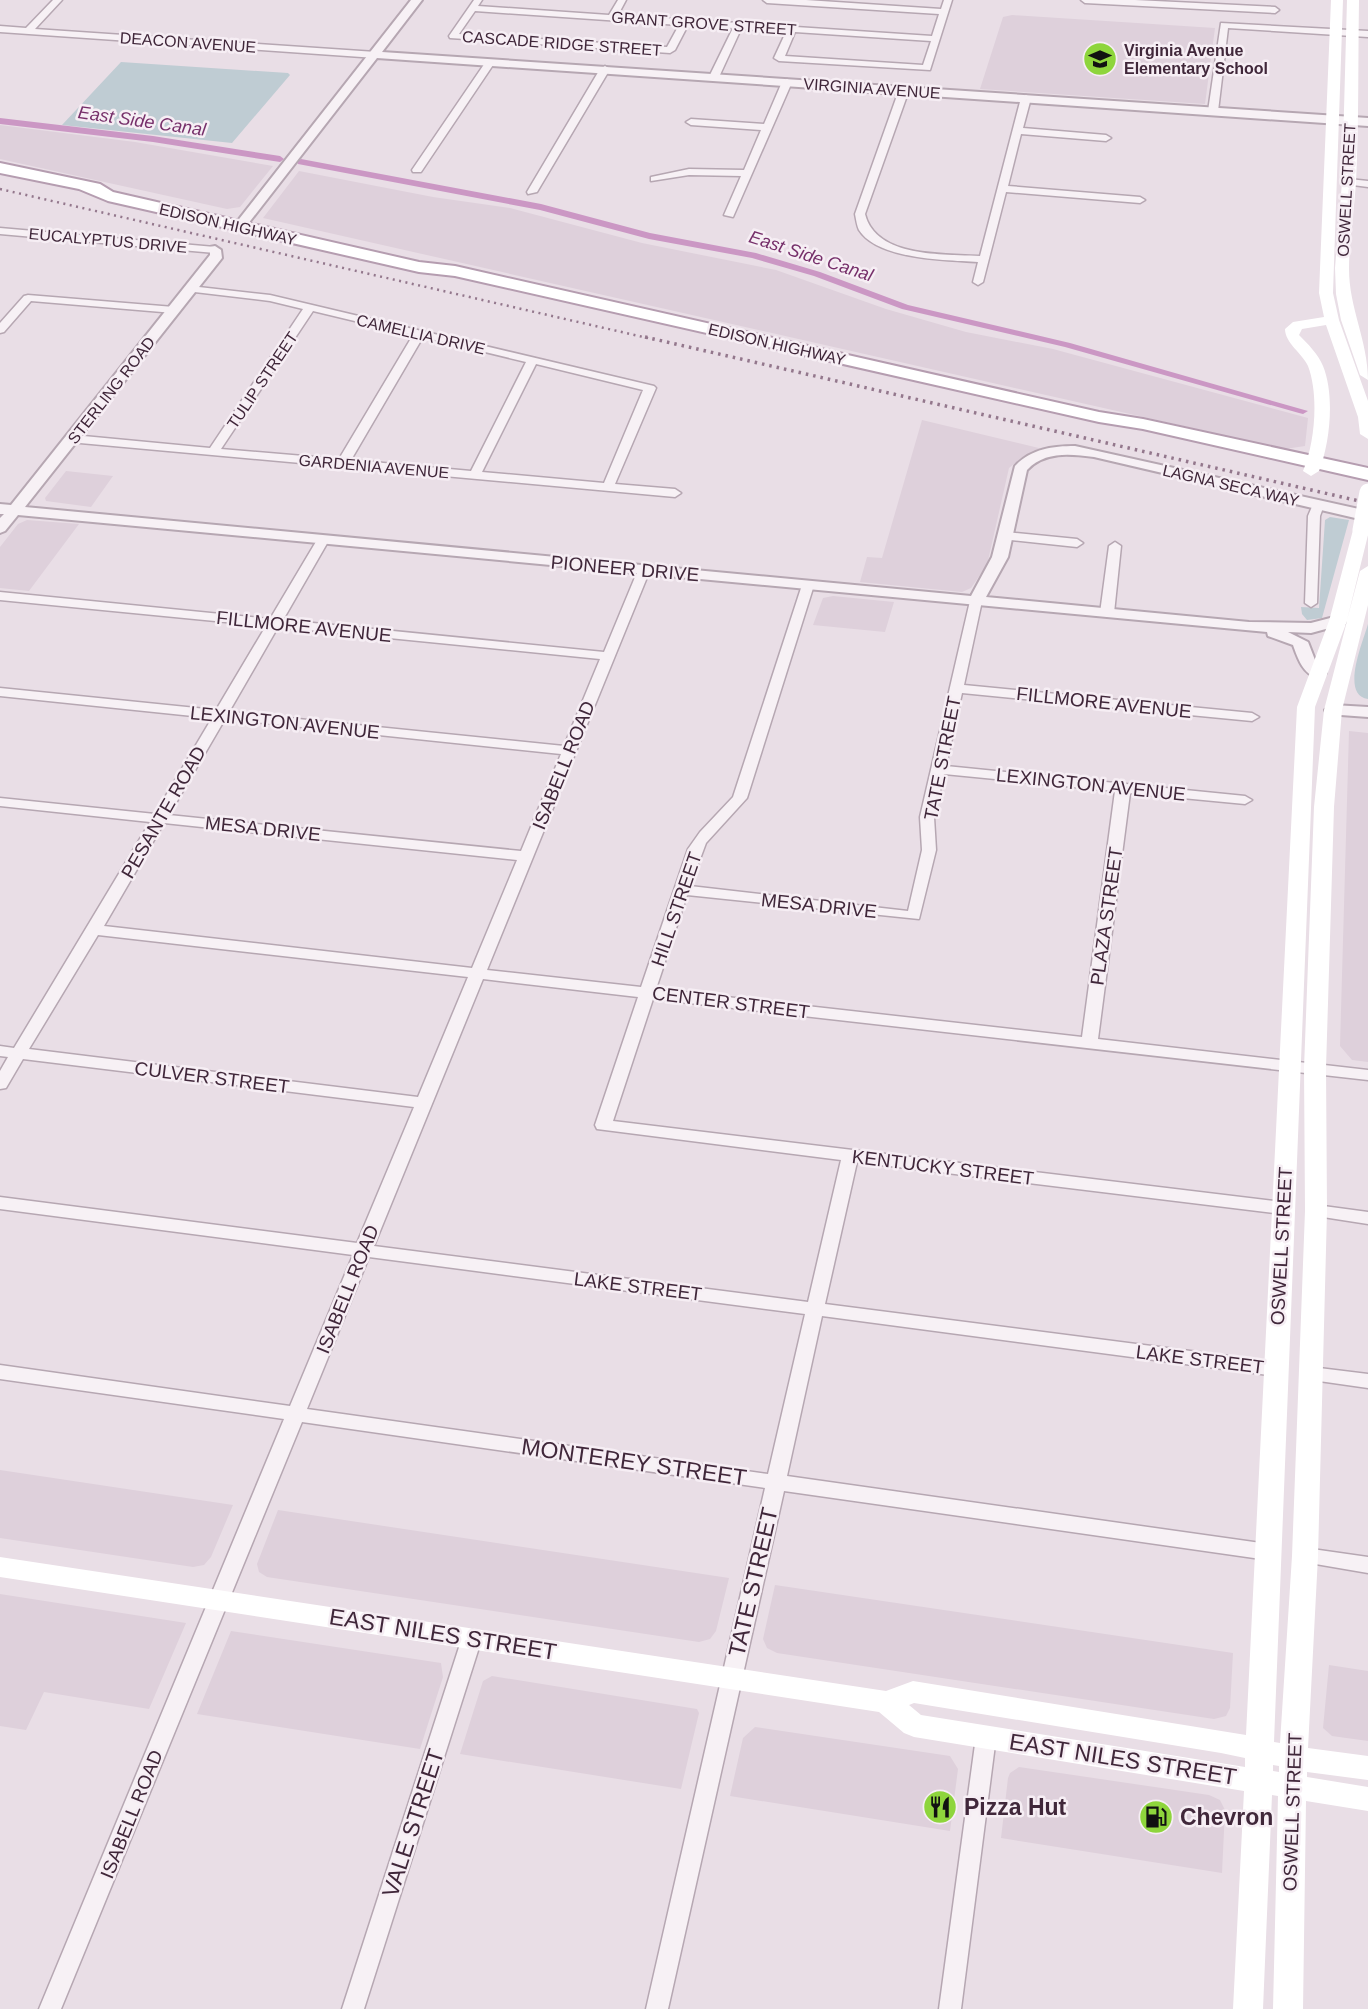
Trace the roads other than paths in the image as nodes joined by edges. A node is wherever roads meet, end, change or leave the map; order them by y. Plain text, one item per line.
1 (58, 0) edge
2 (417, 0) edge
3 (622, 0) edge
4 (767, 0) edge
5 (948, 0) edge
6 (1085, 0) edge
7 (1336, 0) edge
8 (1353, 0) edge
9 (859, 3) edge
10 (475, 4) edge
11 (1275, 5) edge
12 (945, 12) junction
13 (612, 17) junction
14 (685, 22) junction
15 (738, 26) junction
16 (1274, 28) junction
17 (0, 29) edge
18 (792, 29) junction
19 (28, 31) junction
20 (1335, 32) junction
21 (1353, 33) junction
22 (1368, 34) edge
23 (936, 39) junction
24 (376, 55) junction
25 (490, 62) junction
26 (605, 69) junction
27 (713, 77) junction
28 (787, 82) junction
29 (904, 90) junction
30 (1026, 98) junction
31 (1213, 111) junction
32 (1331, 119) junction
33 (1350, 120) junction
34 (691, 122) dead end
35 (1368, 122) edge
36 (766, 127) junction
37 (1018, 131) junction
38 (1107, 138) dead end
39 (0, 168) edge
40 (417, 170) dead end
41 (745, 173) junction
42 (655, 179) dead end
43 (1349, 182) junction
44 (1368, 184) edge
45 (1002, 189) junction
46 (531, 192) dead end
47 (1328, 198) junction
48 (1140, 200) dead end
49 (729, 215) dead end
50 (242, 223) junction
51 (0, 231) edge
52 (1345, 235) junction
53 (215, 250) joint
54 (984, 259) junction
55 (978, 282) dead end
56 (190, 289) junction
57 (310, 307) junction
58 (174, 310) junction
59 (1332, 320) junction
60 (0, 330) edge
61 (419, 334) junction
62 (1361, 338) edge
63 (533, 360) junction
64 (1368, 375) edge
65 (1368, 434) edge
66 (73, 439) junction
67 (214, 452) junction
68 (343, 463) junction
69 (1314, 467) junction
70 (1368, 474) edge
71 (475, 475) junction
72 (1368, 484) edge
73 (608, 487) junction
74 (1368, 492) edge
75 (676, 493) dead end
76 (1318, 505) junction
77 (7, 510) edge
78 (1364, 523) edge
79 (0, 528) edge
80 (1005, 536) junction
81 (323, 540) junction
82 (1077, 543) dead end
83 (1115, 546) dead end
84 (644, 570) junction
85 (1368, 571) edge
86 (808, 585) junction
87 (0, 596) edge
88 (976, 601) junction
89 (1311, 603) dead end
90 (1107, 613) junction
91 (1338, 621) junction
92 (273, 623) junction
93 (1249, 627) junction
94 (608, 656) junction
95 (1318, 673) junction
96 (956, 688) junction
97 (0, 692) edge
98 (1333, 710) junction
99 (1368, 712) edge
100 (218, 715) junction
101 (1252, 717) dead end
102 (569, 751) junction
103 (937, 769) junction
104 (1123, 788) junction
105 (1245, 800) dead end
106 (0, 802) edge
107 (161, 817) junction
108 (526, 856) junction
109 (682, 890) junction
110 (914, 916) joint
111 (94, 930) junction
112 (477, 973) junction
113 (647, 993) junction
114 (1089, 1044) junction
115 (0, 1051) edge
116 (19, 1054) junction
117 (1290, 1066) junction
118 (1315, 1068) junction
119 (1368, 1075) edge
120 (0, 1084) edge
121 (424, 1103) junction
122 (603, 1125) joint
123 (850, 1155) junction
124 (0, 1203) edge
125 (1283, 1208) junction
126 (1316, 1211) junction
127 (1368, 1218) edge
128 (363, 1250) junction
129 (815, 1309) junction
130 (1276, 1369) junction
131 (0, 1373) edge
132 (1311, 1374) junction
133 (1368, 1381) edge
134 (295, 1414) junction
135 (776, 1482) junction
136 (1268, 1552) junction
137 (1305, 1556) junction
138 (1368, 1565) edge
139 (0, 1567) edge
140 (219, 1600) junction
141 (472, 1638) junction
142 (732, 1677) junction
143 (886, 1702) junction
144 (985, 1737) junction
145 (1260, 1751) junction
146 (1293, 1758) junction
147 (1368, 1768) edge
148 (1259, 1781) junction
149 (1292, 1788) junction
150 (1368, 1799) edge
151 (50, 2009) edge
152 (353, 2009) edge
153 (657, 2009) edge
154 (950, 2009) edge
155 (1248, 2009) edge
156 (1287, 2009) edge

1 - 19 street
2 - 24 street
3 - 13 street
4 - 9 street
5 - 12 street
6 - 11 street
7 - 20 main road, OSWELL STREET
8 - 21 main road, OSWELL STREET
9 - 12 street
10 - 13 street, GRANT GROVE STREET
10 - 14 street, CASCADE RIDGE STREET
11 - 16 street
12 - 23 street
13 - 14 street, GRANT GROVE STREET
14 - 15 street, GRANT GROVE STREET
15 - 18 street, GRANT GROVE STREET
15 - 27 street
16 - 20 street
16 - 31 street
17 - 19 street, DEACON AVENUE
18 - 23 street, GRANT GROVE STREET
18 - 23 street
19 - 24 street, DEACON AVENUE
20 - 21 street
20 - 32 main road, OSWELL STREET
21 - 22 street
21 - 33 main road, OSWELL STREET
24 - 25 street, VIRGINIA AVENUE
24 - 50 street
25 - 26 street, VIRGINIA AVENUE
25 - 40 street
26 - 27 street, VIRGINIA AVENUE
26 - 46 street
27 - 28 street, VIRGINIA AVENUE
28 - 29 street, VIRGINIA AVENUE
28 - 36 street
29 - 30 street, VIRGINIA AVENUE
29 - 54 street
30 - 31 street, VIRGINIA AVENUE
30 - 37 street
31 - 32 street, VIRGINIA AVENUE
32 - 33 street, VIRGINIA AVENUE
32 - 47 main road, OSWELL STREET
33 - 35 street, VIRGINIA AVENUE
33 - 43 main road, OSWELL STREET
34 - 36 street
36 - 41 street
37 - 38 street
37 - 45 street
39 - 50 main road, EDISON HIGHWAY
41 - 42 street
41 - 49 street
43 - 44 street
43 - 52 main road, OSWELL STREET
45 - 48 street
45 - 54 street
47 - 52 main road
47 - 59 main road, OSWELL STREET
50 - 69 main road, EDISON HIGHWAY
51 - 53 street, EUCALYPTUS DRIVE
52 - 62 main road, OSWELL STREET
53 - 56 street, STERLING ROAD
54 - 55 street
56 - 57 street, CAMELLIA DRIVE
56 - 58 street, STERLING ROAD
57 - 61 street, CAMELLIA DRIVE
57 - 67 street, TULIP STREET
58 - 60 street
58 - 66 street, STERLING ROAD
59 - 65 main road, OSWELL STREET
59 - 69 main road
61 - 63 street, CAMELLIA DRIVE
61 - 68 street
62 - 64 main road, OSWELL STREET
63 - 71 street
63 - 73 street, CAMELLIA DRIVE
66 - 67 street, GARDENIA AVENUE
66 - 77 street, STERLING ROAD
67 - 68 street, GARDENIA AVENUE
68 - 71 street, GARDENIA AVENUE
69 - 70 main road, EDISON HIGHWAY
69 - 72 main road, EDISON HIGHWAY
71 - 73 street, GARDENIA AVENUE
73 - 75 street, GARDENIA AVENUE
74 - 78 main road, OSWELL STREET, bridge
76 - 78 street, LAGNA SECA WAY
76 - 80 street, LAGNA SECA WAY
76 - 89 street
77 - 79 street, STERLING ROAD
77 - 81 street, PIONEER DRIVE
78 - 91 main road, OSWELL STREET
80 - 82 street
80 - 88 street
81 - 84 street, PIONEER DRIVE
81 - 92 street, PESANTE ROAD
83 - 90 street
84 - 86 street, PIONEER DRIVE
84 - 94 street, ISABELL ROAD
85 - 98 main road, OSWELL STREET
86 - 88 street, PIONEER DRIVE
86 - 109 street, HILL STREET
87 - 92 street, FILLMORE AVENUE
88 - 90 street, PIONEER DRIVE
88 - 96 street, TATE STREET
90 - 93 street, PIONEER DRIVE
91 - 93 street, PIONEER DRIVE
91 - 95 main road, OSWELL STREET
92 - 94 street, FILLMORE AVENUE
92 - 100 street, PESANTE ROAD
93 - 95 street, PIONEER DRIVE
94 - 102 street, ISABELL ROAD
95 - 117 main road, OSWELL STREET
96 - 101 street, FILLMORE AVENUE
96 - 103 street, TATE STREET
97 - 100 street, LEXINGTON AVENUE
98 - 99 street
98 - 118 main road, OSWELL STREET
100 - 102 street, LEXINGTON AVENUE
100 - 107 street, PESANTE ROAD
102 - 108 street, ISABELL ROAD
103 - 104 street, LEXINGTON AVENUE
103 - 110 street, TATE STREET
104 - 105 street, LEXINGTON AVENUE
104 - 114 street, PLAZA STREET
106 - 107 street, MESA DRIVE
107 - 108 street, MESA DRIVE
107 - 111 street, PESANTE ROAD
108 - 112 street, ISABELL ROAD
109 - 110 street, MESA DRIVE
109 - 113 street, HILL STREET
111 - 112 street, CENTER STREET
111 - 116 street, PESANTE ROAD
112 - 113 street, CENTER STREET
112 - 121 street, ISABELL ROAD
113 - 114 street, CENTER STREET
113 - 122 street, HILL STREET
114 - 117 street, CENTER STREET
115 - 116 street, CULVER STREET
116 - 120 street, PESANTE ROAD
116 - 121 street, CULVER STREET
117 - 118 street, CENTER STREET
117 - 125 main road, OSWELL STREET
118 - 119 street, CENTER STREET
118 - 126 main road, OSWELL STREET
121 - 128 street, ISABELL ROAD
122 - 123 street, KENTUCKY STREET
123 - 125 street, KENTUCKY STREET
123 - 129 street, TATE STREET
124 - 128 street, LAKE STREET
125 - 130 main road, OSWELL STREET
126 - 127 street
126 - 132 main road, OSWELL STREET
128 - 129 street, LAKE STREET
128 - 134 street, ISABELL ROAD
129 - 130 street, LAKE STREET
129 - 135 street, TATE STREET
130 - 136 main road, OSWELL STREET
131 - 134 street, MONTEREY STREET
132 - 133 street
132 - 137 main road, OSWELL STREET
134 - 135 street, MONTEREY STREET
134 - 140 street, ISABELL ROAD
135 - 136 street, MONTEREY STREET
135 - 142 street, TATE STREET
136 - 145 main road, OSWELL STREET
137 - 138 street
137 - 146 main road, OSWELL STREET
139 - 140 main road, EAST NILES STREET
140 - 141 main road, EAST NILES STREET
140 - 151 street, ISABELL ROAD
141 - 142 main road, EAST NILES STREET
141 - 152 street, VALE STREET
142 - 143 main road, EAST NILES STREET
142 - 153 street, TATE STREET
143 - 144 main road, EAST NILES STREET
143 - 145 main road, EAST NILES STREET
144 - 148 main road, EAST NILES STREET
144 - 154 street
145 - 146 main road, EAST NILES STREET
145 - 148 main road, OSWELL STREET
146 - 147 main road, EAST NILES STREET
146 - 149 main road, OSWELL STREET
148 - 149 main road, EAST NILES STREET
148 - 155 main road, OSWELL STREET
149 - 150 main road, EAST NILES STREET
149 - 156 main road, OSWELL STREET

